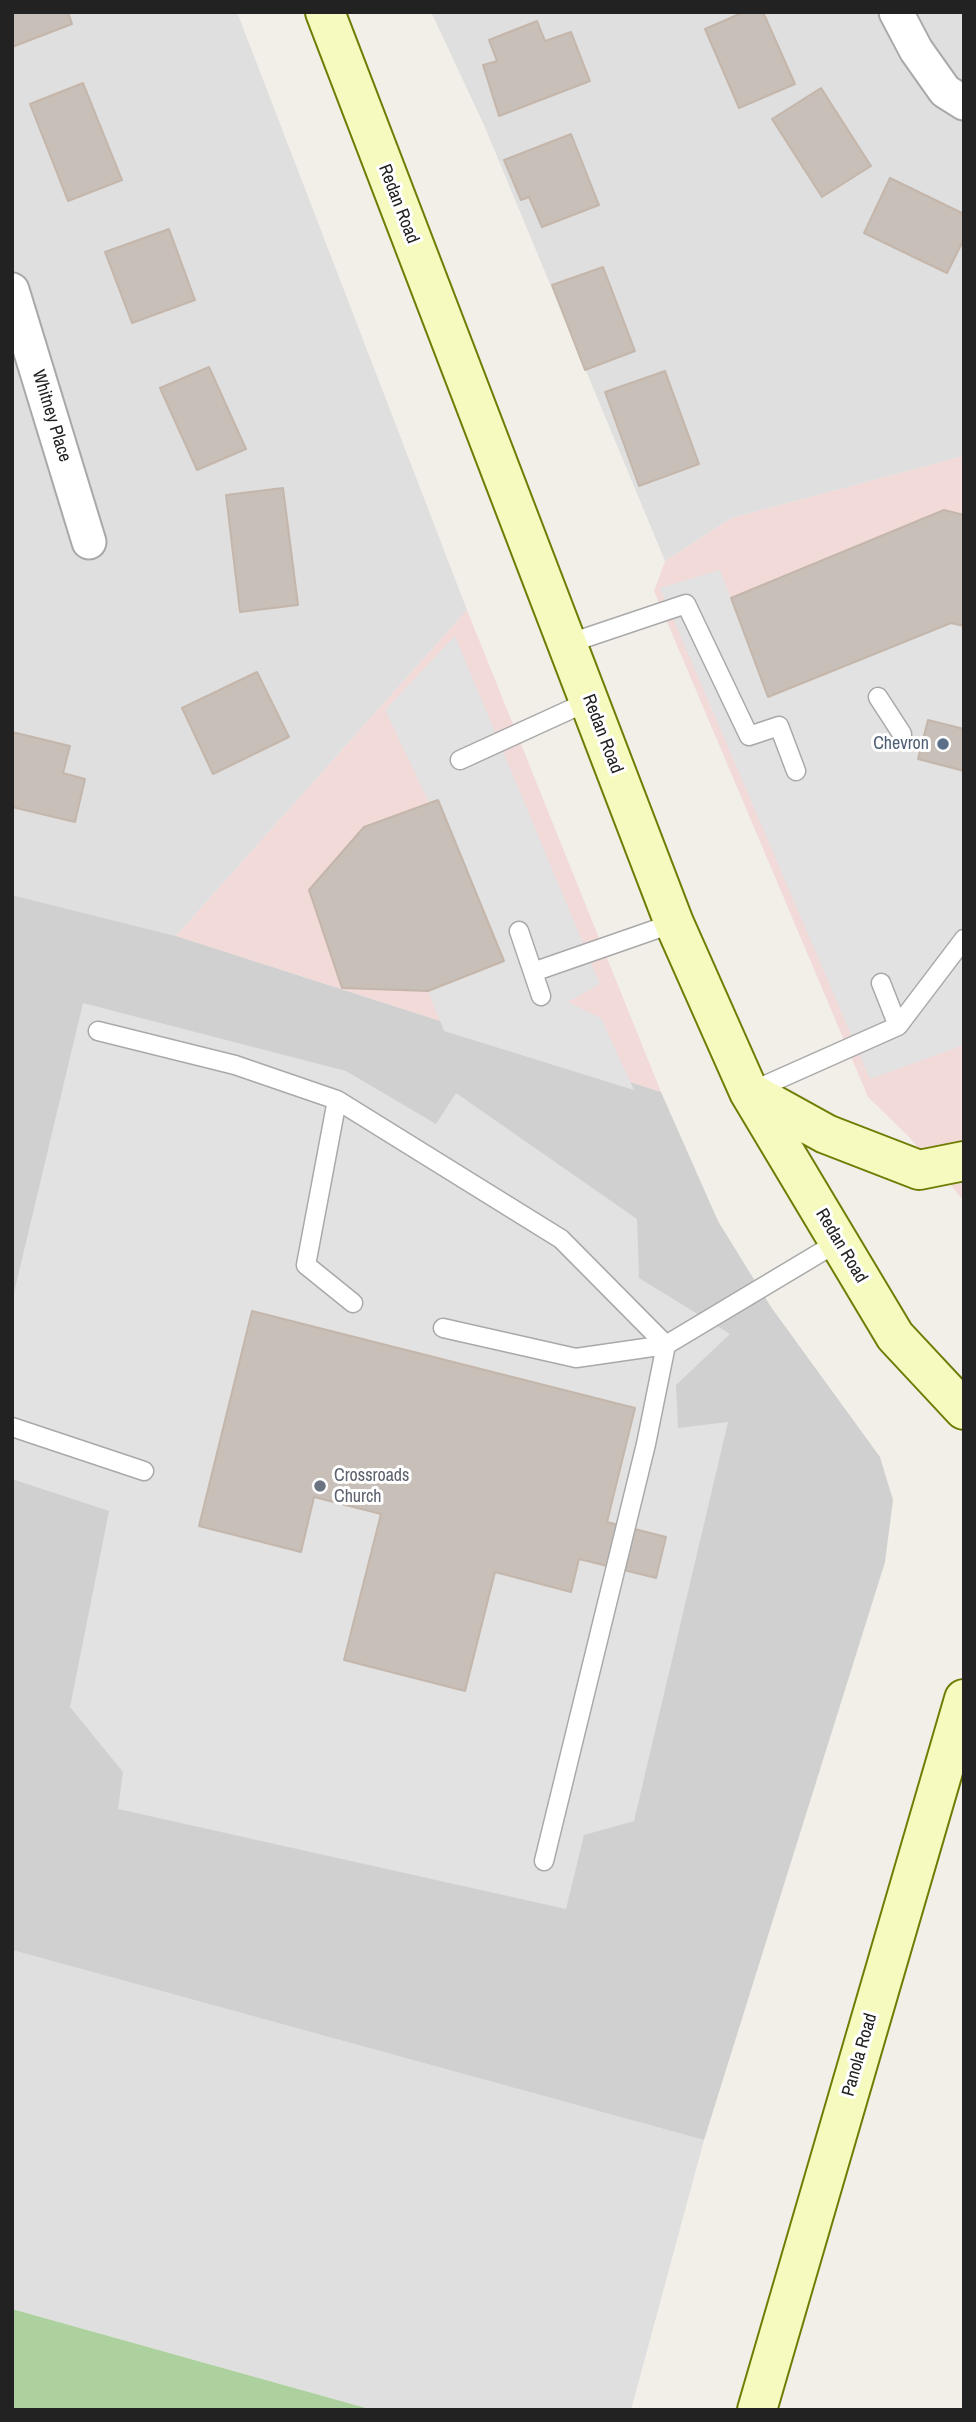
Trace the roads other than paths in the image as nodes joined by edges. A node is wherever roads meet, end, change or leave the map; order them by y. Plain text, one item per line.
1 (325, 12) edge
2 (896, 12) edge
3 (964, 103) edge
4 (12, 290) edge
5 (89, 542) dead end
6 (567, 644) junction
7 (878, 697) dead end
8 (589, 701) junction
9 (902, 733) dead end
10 (460, 760) dead end
11 (796, 771) dead end
12 (674, 923) junction
13 (519, 931) dead end
14 (964, 939) edge
15 (533, 972) junction
16 (881, 983) dead end
17 (541, 996) dead end
18 (898, 1027) junction
19 (98, 1031) dead end
20 (749, 1092) junction
21 (337, 1100) junction
22 (964, 1161) edge
23 (838, 1242) junction
24 (353, 1303) dead end
25 (443, 1328) dead end
26 (666, 1345) junction
27 (964, 1410) edge
28 (12, 1427) edge
29 (144, 1471) dead end
30 (964, 1699) edge
31 (964, 1798) edge
32 (544, 1861) dead end
33 (899, 1920) junction
34 (757, 2410) edge

1 - 6 main road, Redan Road
2 - 3 street
4 - 5 street, Whitney Place
6 - 8 main road, Redan Road
6 - 11 lane
7 - 9 lane
8 - 10 lane
8 - 12 main road, Redan Road
12 - 15 lane
12 - 20 main road, Redan Road
13 - 15 lane
14 - 18 lane
15 - 17 lane
16 - 18 lane
18 - 20 lane
19 - 21 lane
20 - 22 main road
20 - 23 main road, Redan Road
21 - 24 lane
21 - 26 lane
23 - 26 lane
23 - 27 main road, Redan Road
25 - 26 lane
26 - 32 lane
28 - 29 lane
30 - 33 main road, Panola Road
31 - 33 main road
33 - 34 main road, Panola Road

